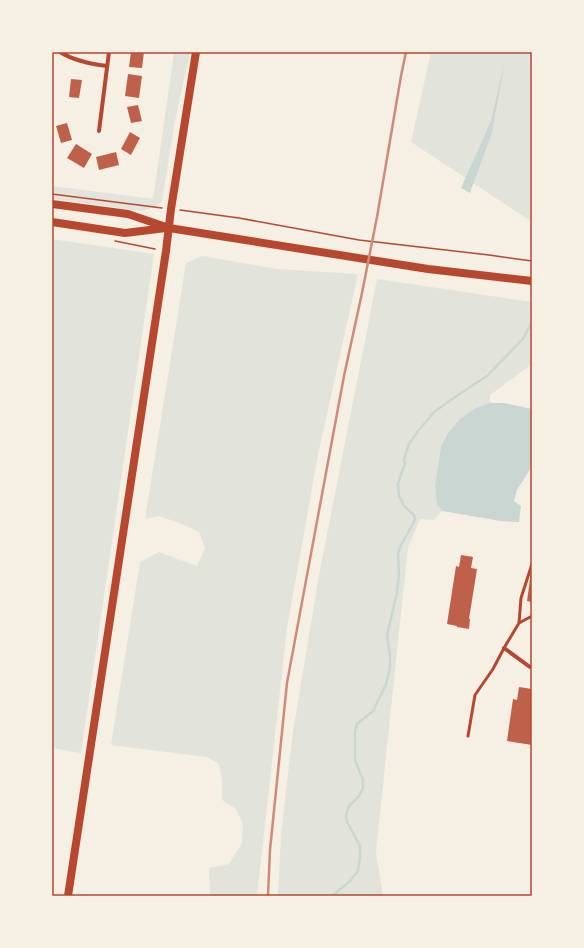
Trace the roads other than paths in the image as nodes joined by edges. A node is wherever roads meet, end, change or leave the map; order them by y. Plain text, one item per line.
1 (60, 52) edge
2 (110, 52) edge
3 (196, 52) edge
4 (107, 66) junction
5 (99, 132) dead end
6 (52, 204) edge
7 (52, 222) edge
8 (169, 228) junction
9 (532, 281) edge
10 (532, 564) edge
11 (532, 616) edge
12 (519, 623) junction
13 (504, 648) junction
14 (532, 667) edge
15 (468, 736) dead end
16 (68, 896) edge

1 - 4 street
2 - 4 street
3 - 8 main road
4 - 5 street
6 - 8 main road
7 - 8 main road
8 - 9 main road
8 - 16 main road
10 - 12 lane
11 - 12 lane
12 - 13 lane
13 - 14 street
13 - 15 lane

